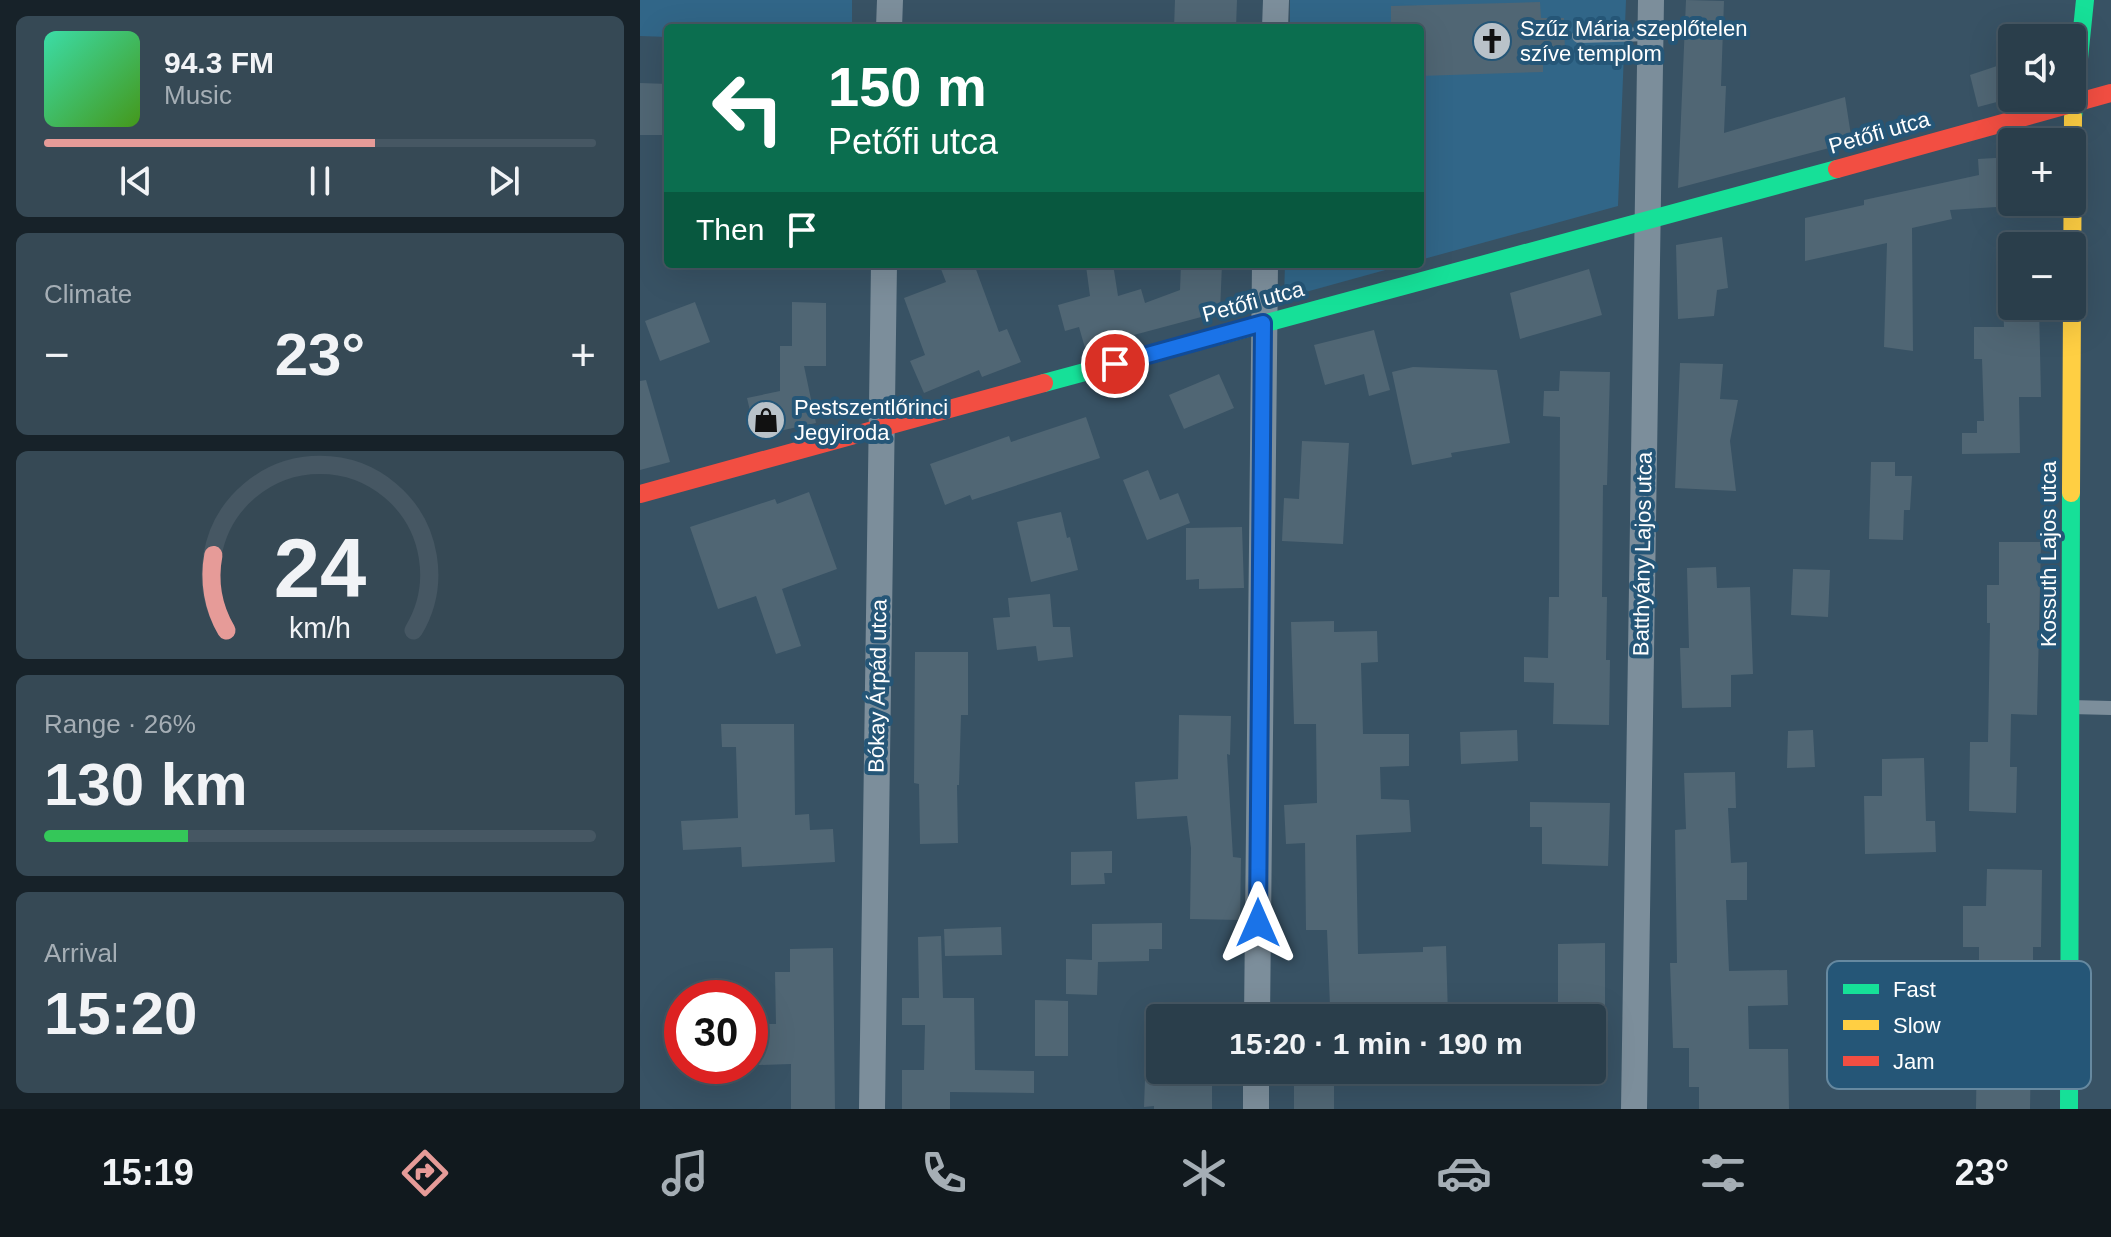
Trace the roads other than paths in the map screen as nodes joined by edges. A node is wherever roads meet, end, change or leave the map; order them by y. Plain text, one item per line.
1 (890, 0) edge
2 (1276, 0) edge
3 (1651, 0) edge
4 (2085, 0) edge
5 (889, 24) edge
6 (1275, 24) edge
7 (2082, 24) edge
8 (1649, 34) junction
9 (1579, 36) dead end
10 (2111, 93) edge
11 (2086, 99) edge
12 (2038, 112) edge
13 (2073, 112) edge
14 (1647, 222) junction
15 (884, 268) edge
16 (1265, 268) edge
17 (1263, 323) junction
18 (880, 428) junction
19 (640, 494) edge
20 (2071, 707) junction
21 (2111, 708) edge
22 (2070, 961) edge
23 (1257, 1004) edge
24 (1256, 1084) edge
25 (2069, 1089) edge
26 (872, 1109) edge
27 (1256, 1109) edge
28 (1634, 1109) edge
29 (2069, 1109) edge

1 - 5 street
2 - 6 street
3 - 8 street, Batthyány Lajos utca
4 - 7 main road, Kossuth Lajos utca
8 - 9 lane
8 - 14 street, Batthyány Lajos utca
10 - 11 main road, Petőfi utca
12 - 14 main road, Petőfi utca
13 - 20 main road, Kossuth Lajos utca
14 - 17 main road, Petőfi utca
14 - 28 street, Batthyány Lajos utca
15 - 18 street, Bókay Árpád utca
16 - 17 street
17 - 18 main road, Petőfi utca
17 - 23 street
18 - 19 main road, Petőfi utca
18 - 26 street, Bókay Árpád utca
20 - 21 lane
20 - 22 main road, Kossuth Lajos utca
24 - 27 street
25 - 29 main road, Kossuth Lajos utca

